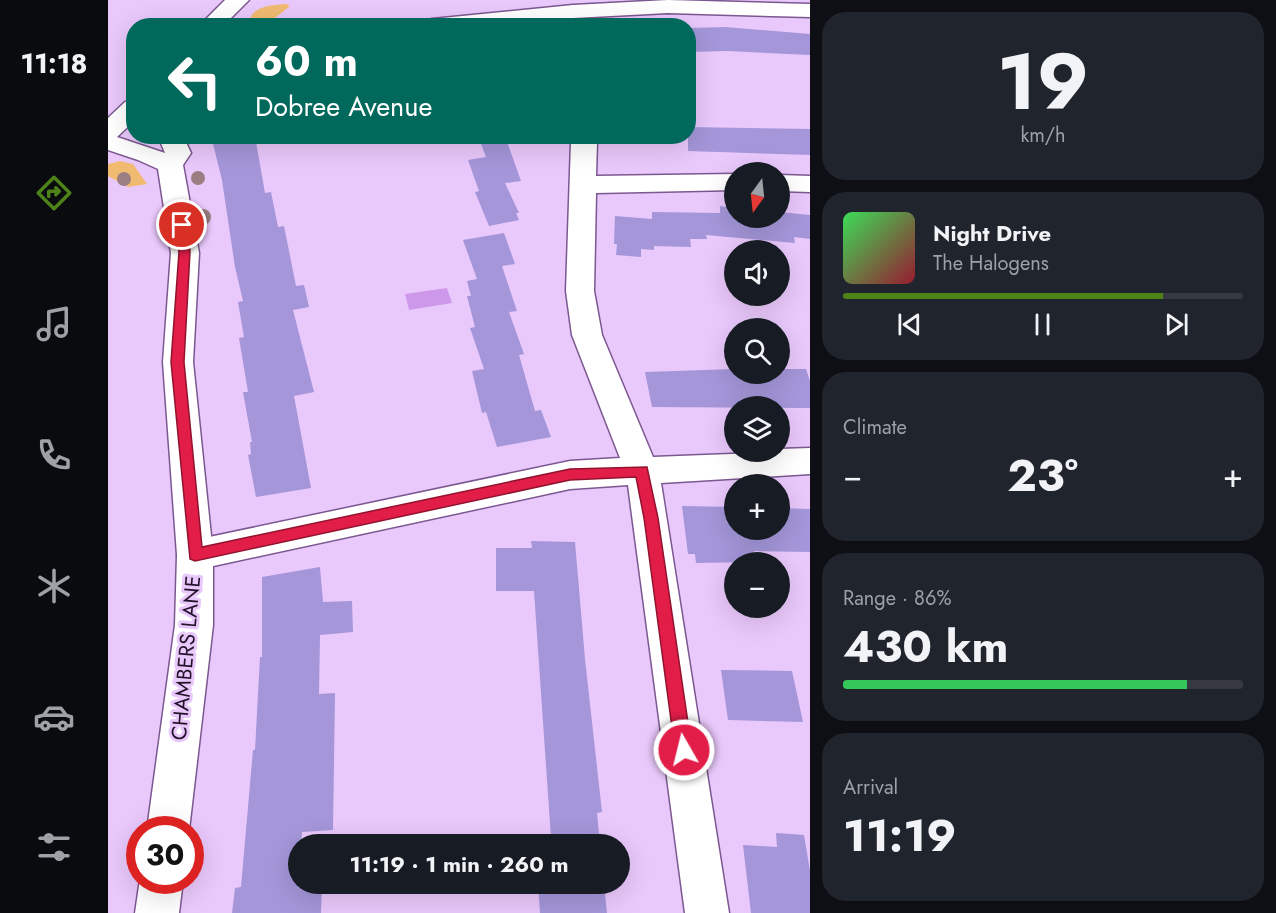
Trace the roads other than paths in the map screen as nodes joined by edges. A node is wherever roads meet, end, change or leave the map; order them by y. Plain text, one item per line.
1 (238, 0) edge
2 (810, 11) edge
3 (219, 18) edge
4 (540, 18) edge
5 (126, 115) edge
6 (108, 132) edge
7 (108, 142) edge
8 (584, 144) edge
9 (165, 149) edge
10 (724, 182) edge
11 (790, 183) edge
12 (582, 184) junction
13 (810, 184) edge
14 (810, 461) edge
15 (642, 471) junction
16 (195, 555) junction
17 (170, 816) edge
18 (159, 894) edge
19 (157, 913) edge
20 (707, 913) edge

1 - 3 street
2 - 4 street
5 - 6 street
7 - 9 street, CHAMBERS LANE
8 - 12 street
9 - 16 street, CHAMBERS LANE
10 - 12 street
11 - 13 street
12 - 15 street
14 - 15 street
15 - 16 street
15 - 20 street
16 - 17 street, CHAMBERS LANE
18 - 19 street

